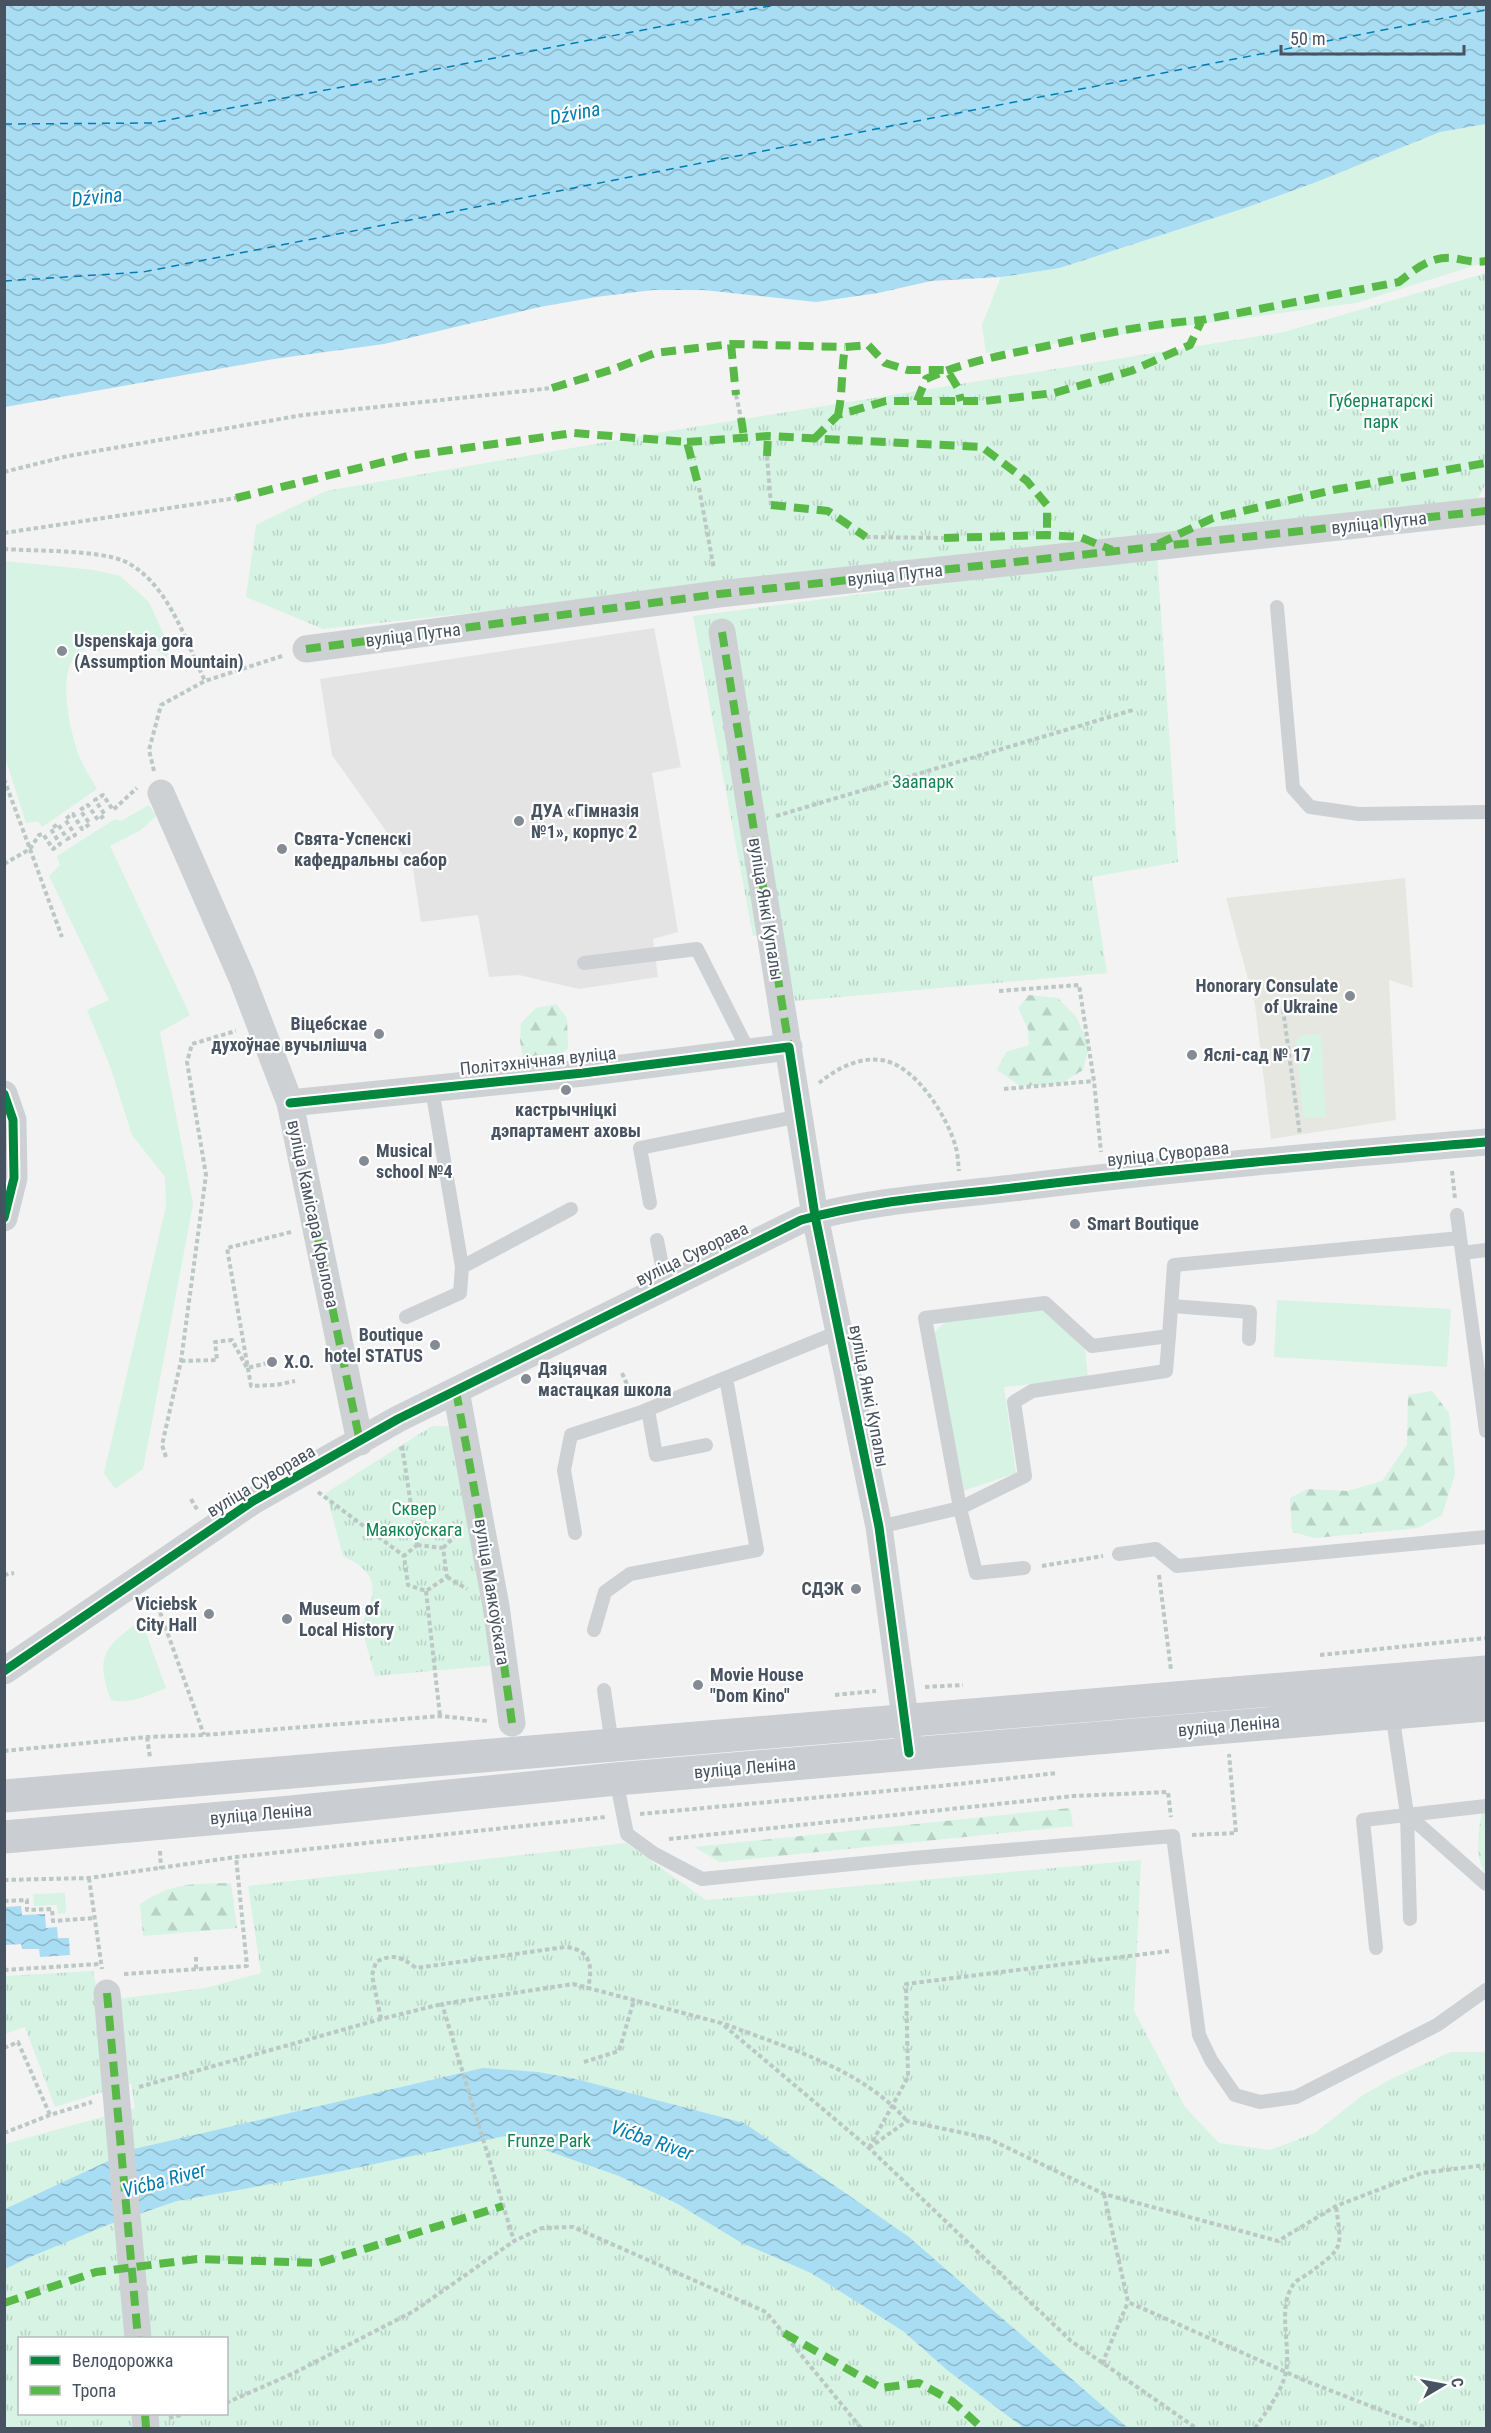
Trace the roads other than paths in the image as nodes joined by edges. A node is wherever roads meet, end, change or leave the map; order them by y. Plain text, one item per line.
1 (1486, 511) edge
2 (1277, 607) dead end
3 (722, 632) dead end
4 (306, 649) road end
5 (161, 793) road end
6 (1486, 812) edge
7 (584, 963) dead end
8 (789, 1047) junction
9 (749, 1052) junction
10 (432, 1089) junction
11 (4, 1094) edge
12 (290, 1103) junction
13 (800, 1116) junction
14 (1486, 1142) edge
15 (650, 1203) dead end
16 (571, 1209) dead end
17 (816, 1215) junction
18 (1456, 1215) road end
19 (4, 1218) edge
20 (1460, 1238) junction
21 (657, 1240) dead end
22 (1486, 1250) edge
23 (1462, 1253) junction
24 (462, 1267) junction
25 (666, 1285) junction
26 (1172, 1306) junction
27 (406, 1317) dead end
28 (840, 1333) junction
29 (1169, 1336) junction
30 (1249, 1339) dead end
31 (1480, 1342) edge
32 (726, 1378) junction
33 (456, 1391) junction
34 (644, 1411) junction
35 (1486, 1431) edge
36 (360, 1442) junction
37 (706, 1445) dead end
38 (960, 1508) junction
39 (879, 1527) junction
40 (575, 1533) dead end
41 (1486, 1537) edge
42 (1119, 1554) road end
43 (1024, 1568) road end
44 (594, 1630) dead end
45 (4, 1671) edge
46 (1486, 1672) edge
47 (604, 1690) dead end
48 (1486, 1705) edge
49 (1392, 1713) junction
50 (906, 1720) junction
51 (512, 1723) road end
52 (612, 1745) junction
53 (909, 1753) junction
54 (380, 1764) junction
55 (616, 1779) junction
56 (4, 1796) edge
57 (383, 1803) junction
58 (1486, 1806) edge
59 (1407, 1814) junction
60 (4, 1837) edge
61 (1486, 1884) edge
62 (1410, 1919) dead end
63 (1377, 1948) dead end
64 (1486, 1990) edge
65 (107, 1993) road end
66 (138, 2337) edge

1 - 4 street, вуліца Путна
2 - 6 lane
3 - 8 street, вуліца Янкі Купалы
5 - 12 street, вуліца Камісара Крылова
7 - 9 lane
8 - 9 street, Політэхнічная вуліца
8 - 13 street, вуліца Янкі Купалы
9 - 10 street, Політэхнічная вуліца
10 - 12 street, Політэхнічная вуліца
10 - 24 lane
11 - 19 street
12 - 36 street, вуліца Камісара Крылова
13 - 15 lane
13 - 17 street, вуліца Янкі Купалы
14 - 17 street, вуліца Суворава
16 - 24 lane
17 - 25 street, вуліца Суворава
17 - 28 street, вуліца Янкі Купалы
18 - 20 lane
20 - 23 lane
20 - 26 lane
21 - 25 lane
22 - 23 lane
23 - 31 lane
24 - 27 lane
25 - 33 street, вуліца Суворава
26 - 29 lane
26 - 30 lane
28 - 32 lane
28 - 39 street, вуліца Янкі Купалы
29 - 38 lane
29 - 38 lane
31 - 35 lane
32 - 34 lane
32 - 44 lane
33 - 36 street, вуліца Суворава
33 - 51 street, вуліца Маякоўскага
34 - 37 lane
34 - 40 lane
36 - 45 street, вуліца Суворава
38 - 39 lane
38 - 43 lane
39 - 50 street, вуліца Янкі Купалы
41 - 42 lane
46 - 50 main road, вуліца Леніна
47 - 52 lane
48 - 49 main road, вуліца Леніна
49 - 53 main road, вуліца Леніна
49 - 59 lane
50 - 52 main road, вуліца Леніна
50 - 53 street, вуліца Янкі Купалы
52 - 54 main road, вуліца Леніна
53 - 55 main road, вуліца Леніна
54 - 56 main road, вуліца Леніна
54 - 57 street
55 - 57 main road, вуліца Леніна
55 - 64 lane
57 - 60 main road, вуліца Леніна
58 - 59 lane
59 - 61 lane
59 - 62 lane
59 - 63 lane
65 - 66 street, bridge

